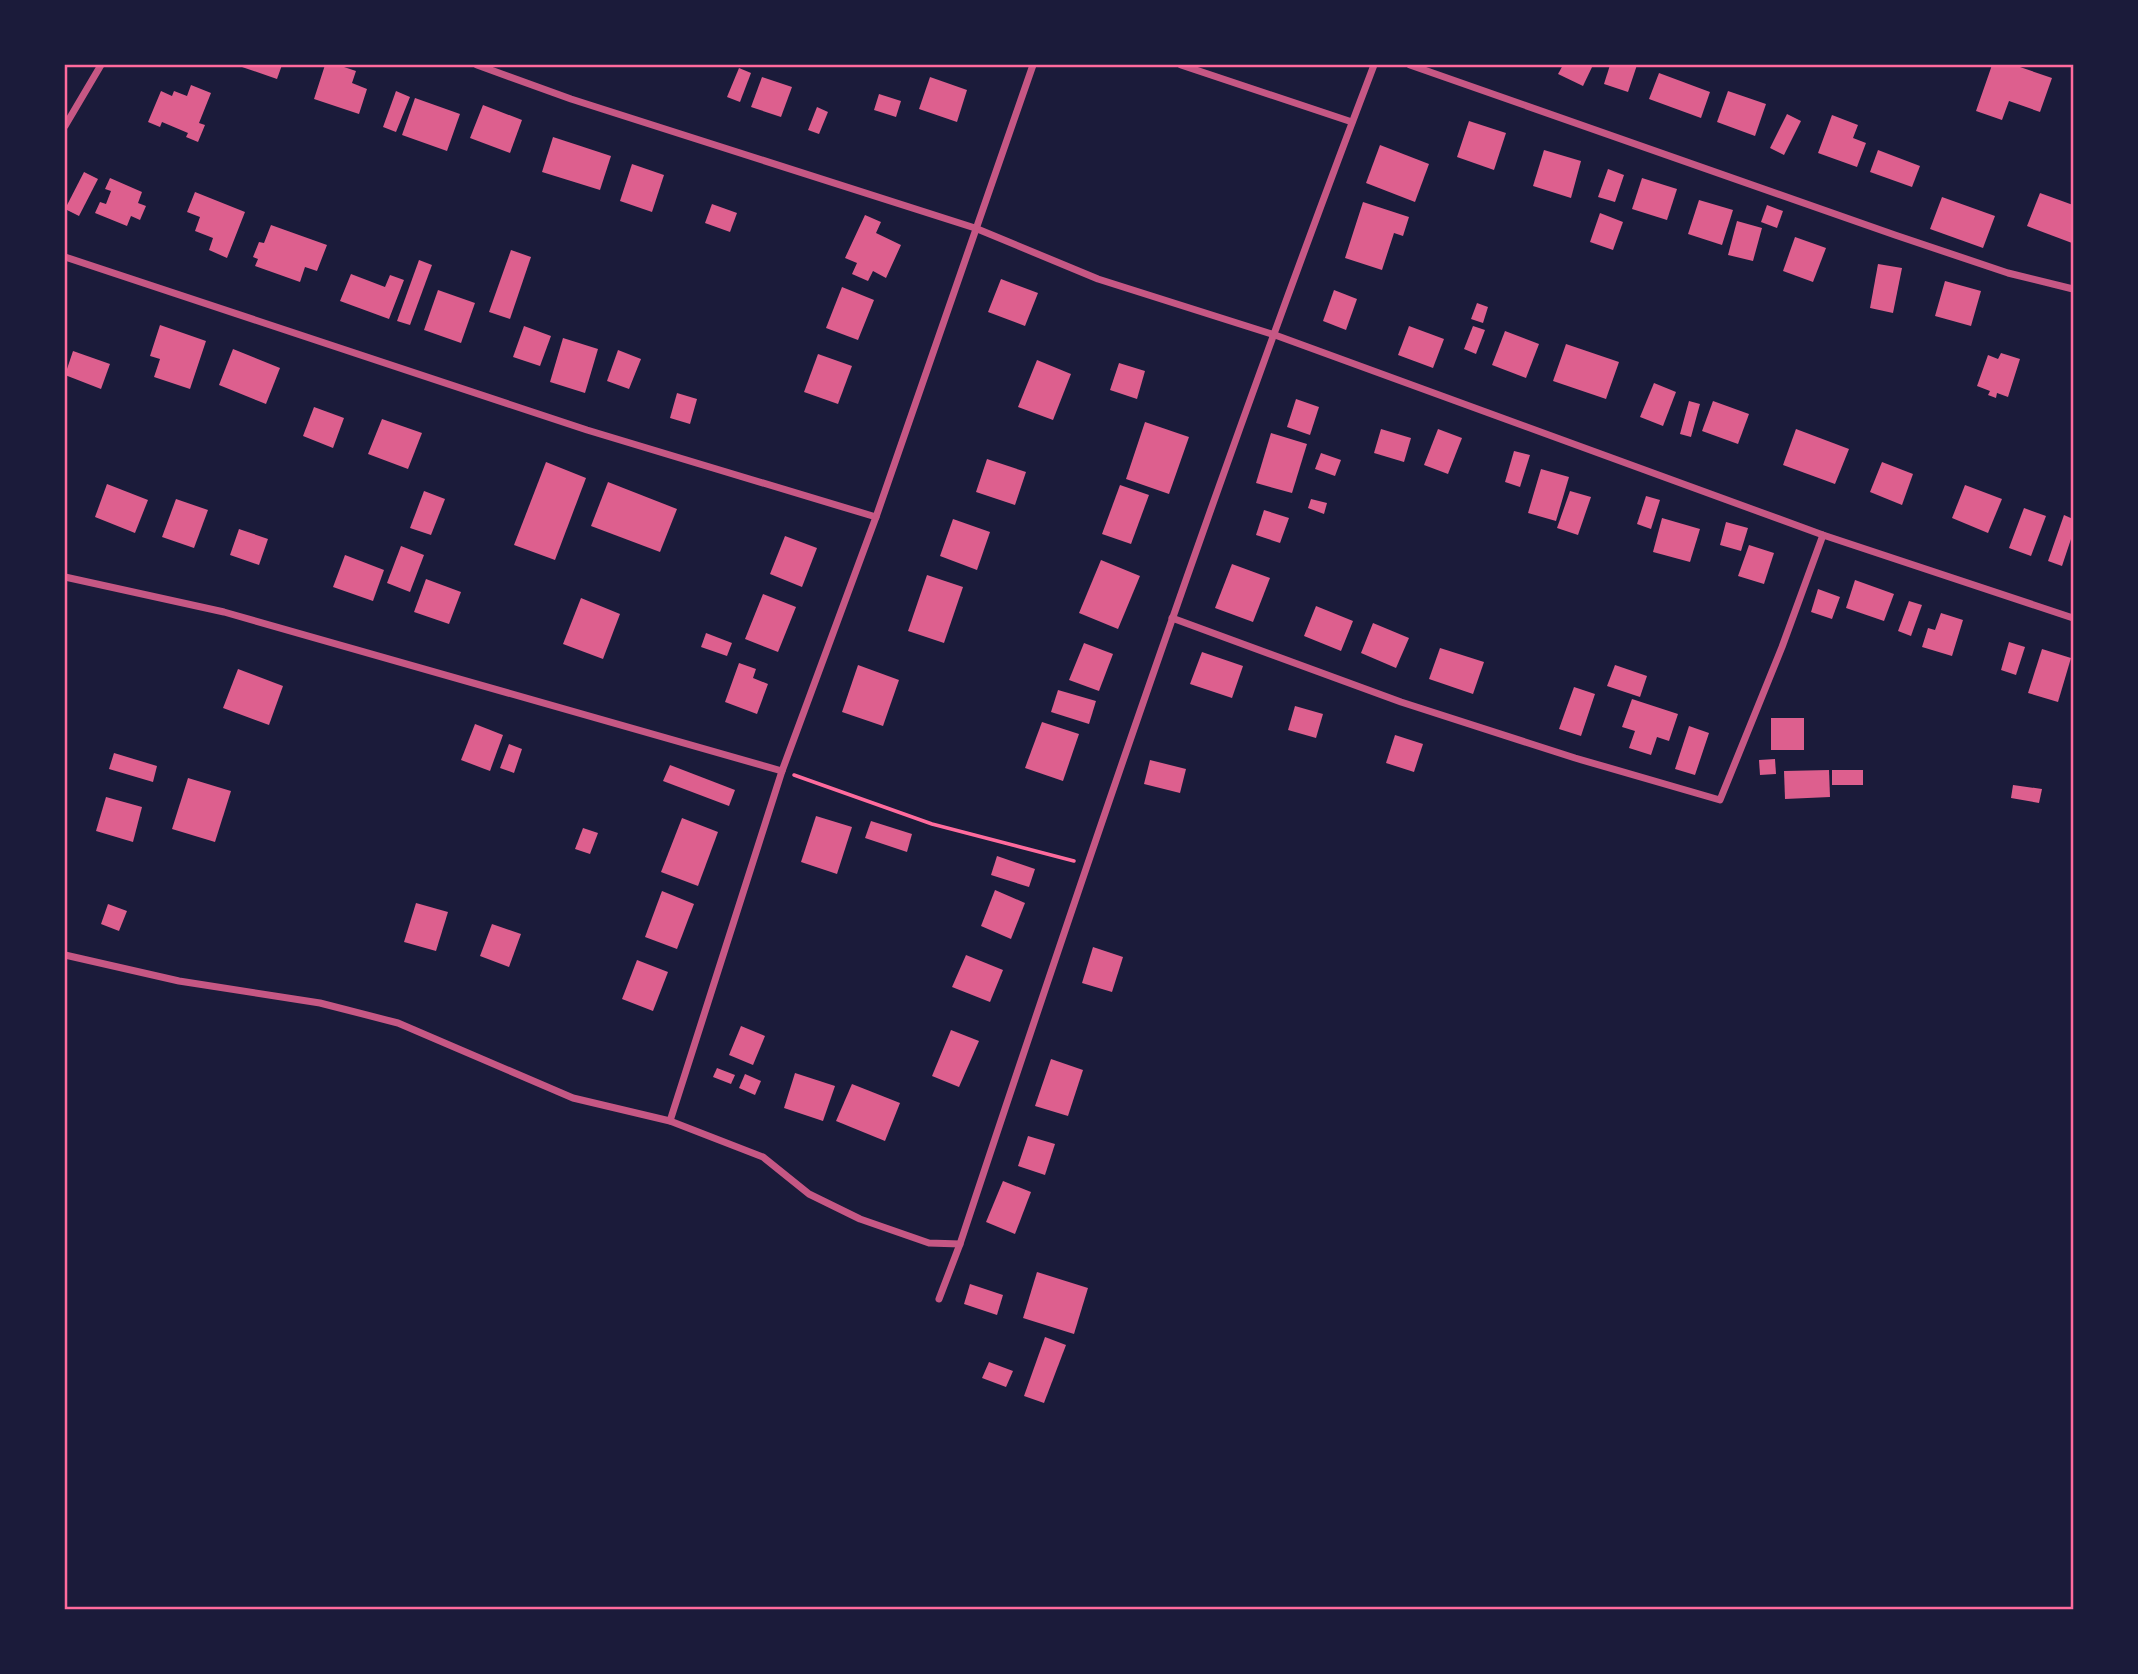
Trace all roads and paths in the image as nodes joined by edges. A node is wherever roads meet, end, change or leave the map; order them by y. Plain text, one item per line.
1 (101, 65) edge
2 (477, 65) edge
3 (1033, 65) edge
4 (1181, 65) edge
5 (1374, 65) edge
6 (1410, 65) edge
7 (1353, 122) junction
8 (65, 126) edge
9 (975, 228) junction
10 (65, 257) edge
11 (2073, 289) edge
12 (1275, 335) junction
13 (876, 517) junction
14 (1823, 535) junction
15 (65, 577) edge
16 (1172, 618) junction
17 (2073, 618) edge
18 (782, 771) junction
19 (1086, 864) junction
20 (65, 955) edge
21 (670, 1121) junction
22 (960, 1244) junction
23 (939, 1299) dead end

1 - 8 street
2 - 9 street
3 - 9 street
4 - 7 street
5 - 7 street
6 - 11 street
7 - 12 street
9 - 12 street
9 - 13 street
10 - 13 street
12 - 14 street
12 - 16 street
13 - 18 street
14 - 16 street
14 - 17 street
15 - 18 street
16 - 19 street
18 - 19 path
18 - 21 street
19 - 22 street
20 - 21 street
21 - 22 street
22 - 23 street

